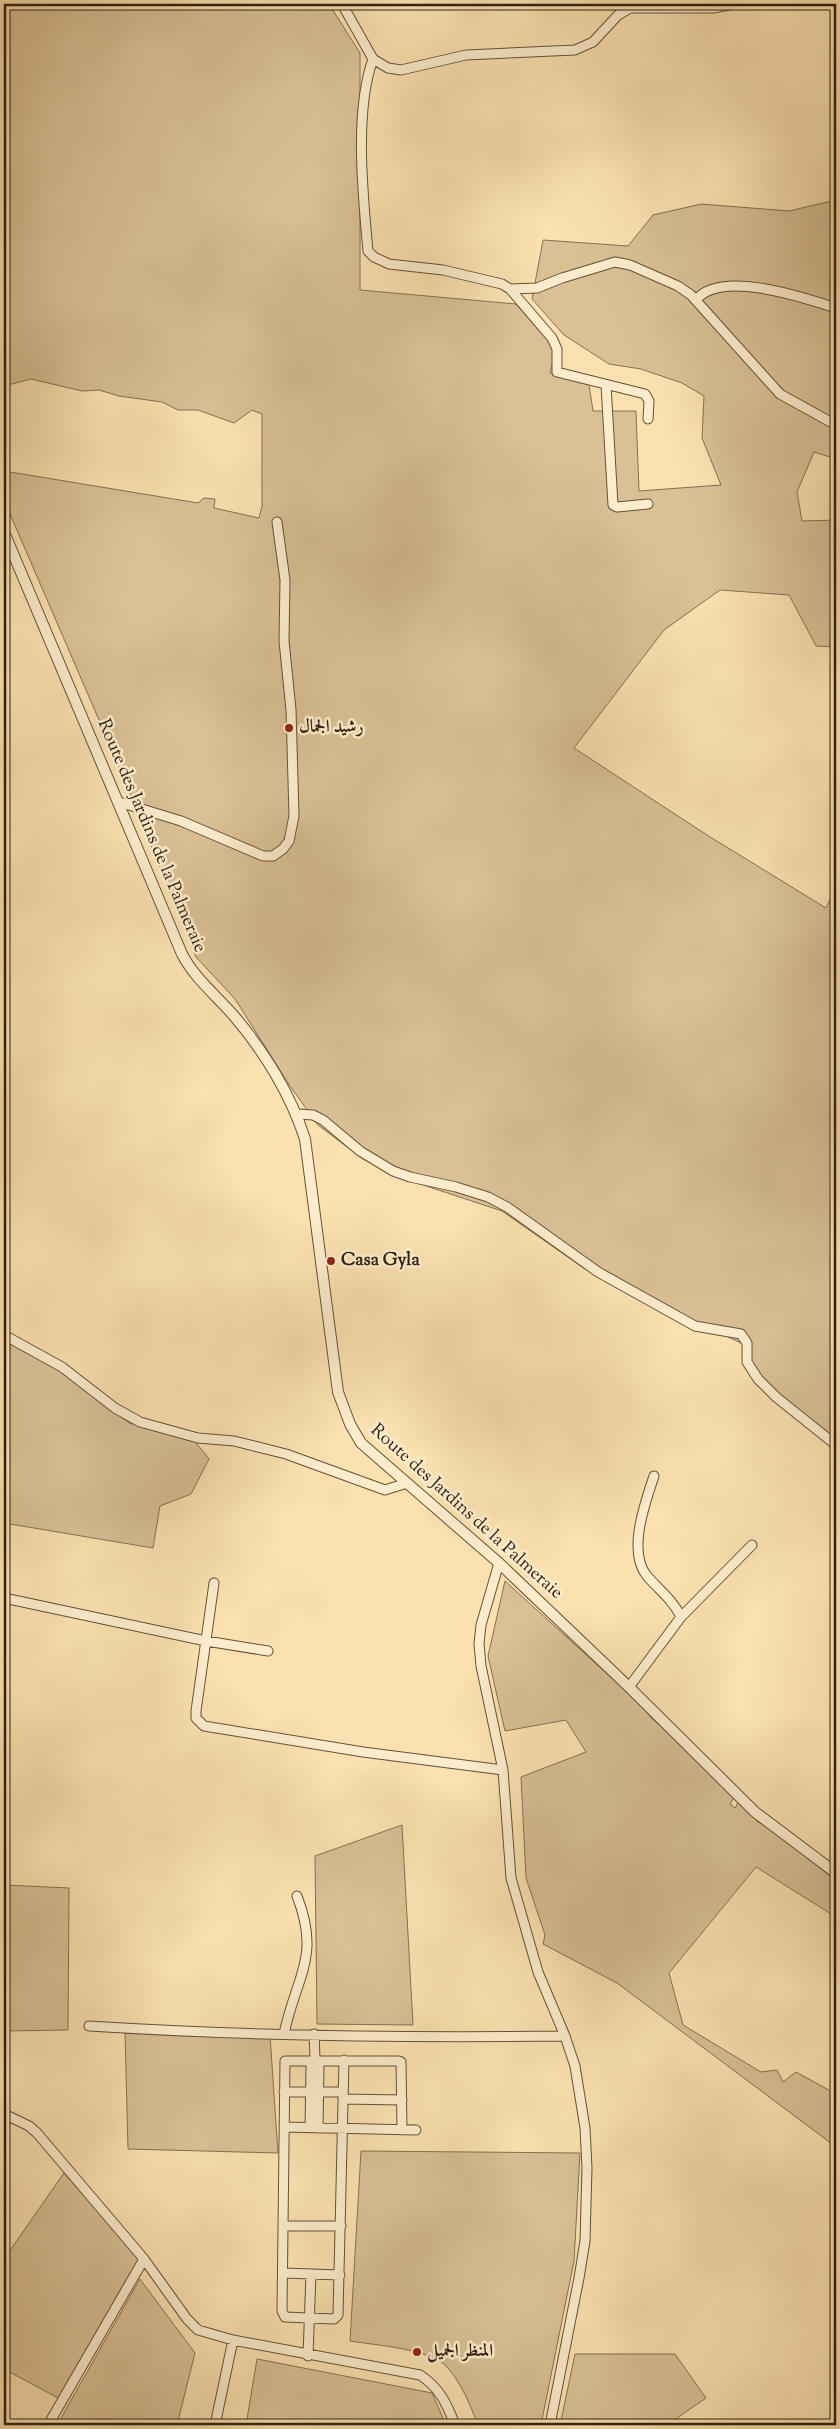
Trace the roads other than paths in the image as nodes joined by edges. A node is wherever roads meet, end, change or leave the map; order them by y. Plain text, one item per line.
1 (342, 4) edge
2 (734, 4) edge
3 (373, 59) junction
4 (510, 289) junction
5 (696, 300) junction
6 (836, 308) edge
7 (606, 385) junction
8 (648, 419) dead end
9 (836, 425) edge
10 (648, 504) dead end
11 (277, 522) dead end
12 (4, 532) edge
13 (118, 802) junction
14 (297, 1114) junction
15 (4, 1336) edge
16 (836, 1445) edge
17 (654, 1476) dead end
18 (407, 1483) junction
19 (752, 1545) dead end
20 (499, 1563) junction
21 (214, 1583) dead end
22 (4, 1598) edge
23 (681, 1617) junction
24 (206, 1641) junction
25 (268, 1651) dead end
26 (630, 1687) junction
27 (502, 1770) junction
28 (836, 1873) edge
29 (297, 1896) dead end
30 (89, 2026) dead end
31 (284, 2034) junction
32 (314, 2034) junction
33 (565, 2036) junction
34 (315, 2059) junction
35 (344, 2060) junction
36 (284, 2092) junction
37 (314, 2092) junction
38 (343, 2095) junction
39 (402, 2100) junction
40 (4, 2114) edge
41 (284, 2127) junction
42 (314, 2128) junction
43 (342, 2129) junction
44 (402, 2130) junction
45 (416, 2130) dead end
46 (283, 2226) junction
47 (341, 2226) junction
48 (144, 2259) junction
49 (283, 2273) junction
50 (311, 2274) junction
51 (340, 2275) junction
52 (310, 2319) junction
53 (233, 2340) junction
54 (308, 2356) junction
55 (48, 2425) edge
56 (215, 2425) edge
57 (455, 2425) edge
58 (550, 2425) edge

1 - 3 street
2 - 3 street
3 - 4 street
4 - 5 street
4 - 7 street
5 - 6 street
5 - 9 street
7 - 8 street
7 - 10 street
11 - 13 street
12 - 13 street, Route des Jardins de la Palmeraie
13 - 14 street, Route des Jardins de la Palmeraie
14 - 16 street
14 - 18 street, Route des Jardins de la Palmeraie
15 - 18 street
17 - 23 street
18 - 20 street, Route des Jardins de la Palmeraie
19 - 23 street
20 - 26 street, Route des Jardins de la Palmeraie
20 - 27 street
21 - 24 street
22 - 24 street
23 - 26 street
24 - 25 street
24 - 27 street
26 - 28 street, Route des Jardins de la Palmeraie
27 - 33 street
29 - 31 street
30 - 31 street
31 - 32 street
32 - 33 street
32 - 34 street
33 - 58 street
34 - 35 street
34 - 36 street
34 - 37 street
35 - 38 street
35 - 39 street
36 - 37 street
36 - 41 street
37 - 38 street
37 - 42 street
38 - 39 street
38 - 43 street
39 - 44 street
40 - 48 street
41 - 42 street
41 - 46 street
42 - 43 street
43 - 44 street
43 - 47 street
44 - 45 street
46 - 47 street
46 - 49 street
47 - 51 street
48 - 53 street
48 - 55 street
49 - 50 street
49 - 52 street
50 - 51 street
50 - 52 street
51 - 52 street
52 - 54 street
53 - 54 street
53 - 56 street
54 - 57 street

